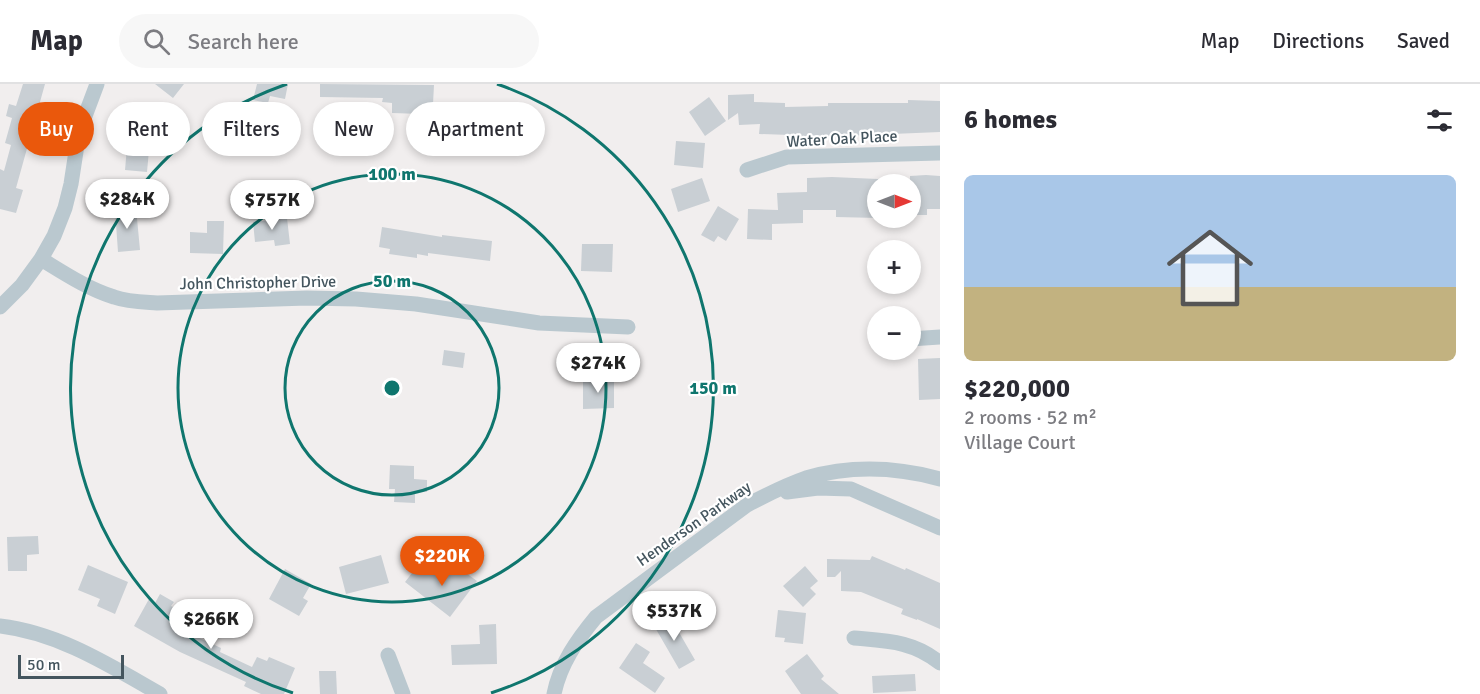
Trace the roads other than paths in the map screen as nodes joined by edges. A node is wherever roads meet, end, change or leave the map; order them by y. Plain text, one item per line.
1 (97, 84) edge
2 (940, 153) edge
3 (747, 170) dead end
4 (41, 259) junction
5 (0, 307) edge
6 (628, 327) dead end
7 (940, 337) edge
8 (921, 338) edge
9 (939, 477) edge
10 (769, 494) junction
11 (940, 528) edge
12 (0, 626) edge
13 (854, 638) dead end
14 (388, 655) dead end
15 (940, 663) edge
16 (160, 694) edge
17 (403, 694) edge
18 (554, 694) edge

1 - 4 street
2 - 3 street, Water Oak Place
4 - 5 street
4 - 6 street, John Christopher Drive
7 - 8 street
9 - 10 street, Henderson Parkway
10 - 11 street, Henderson Parkway
10 - 18 street, Henderson Parkway
12 - 16 street
13 - 15 street
14 - 17 street

